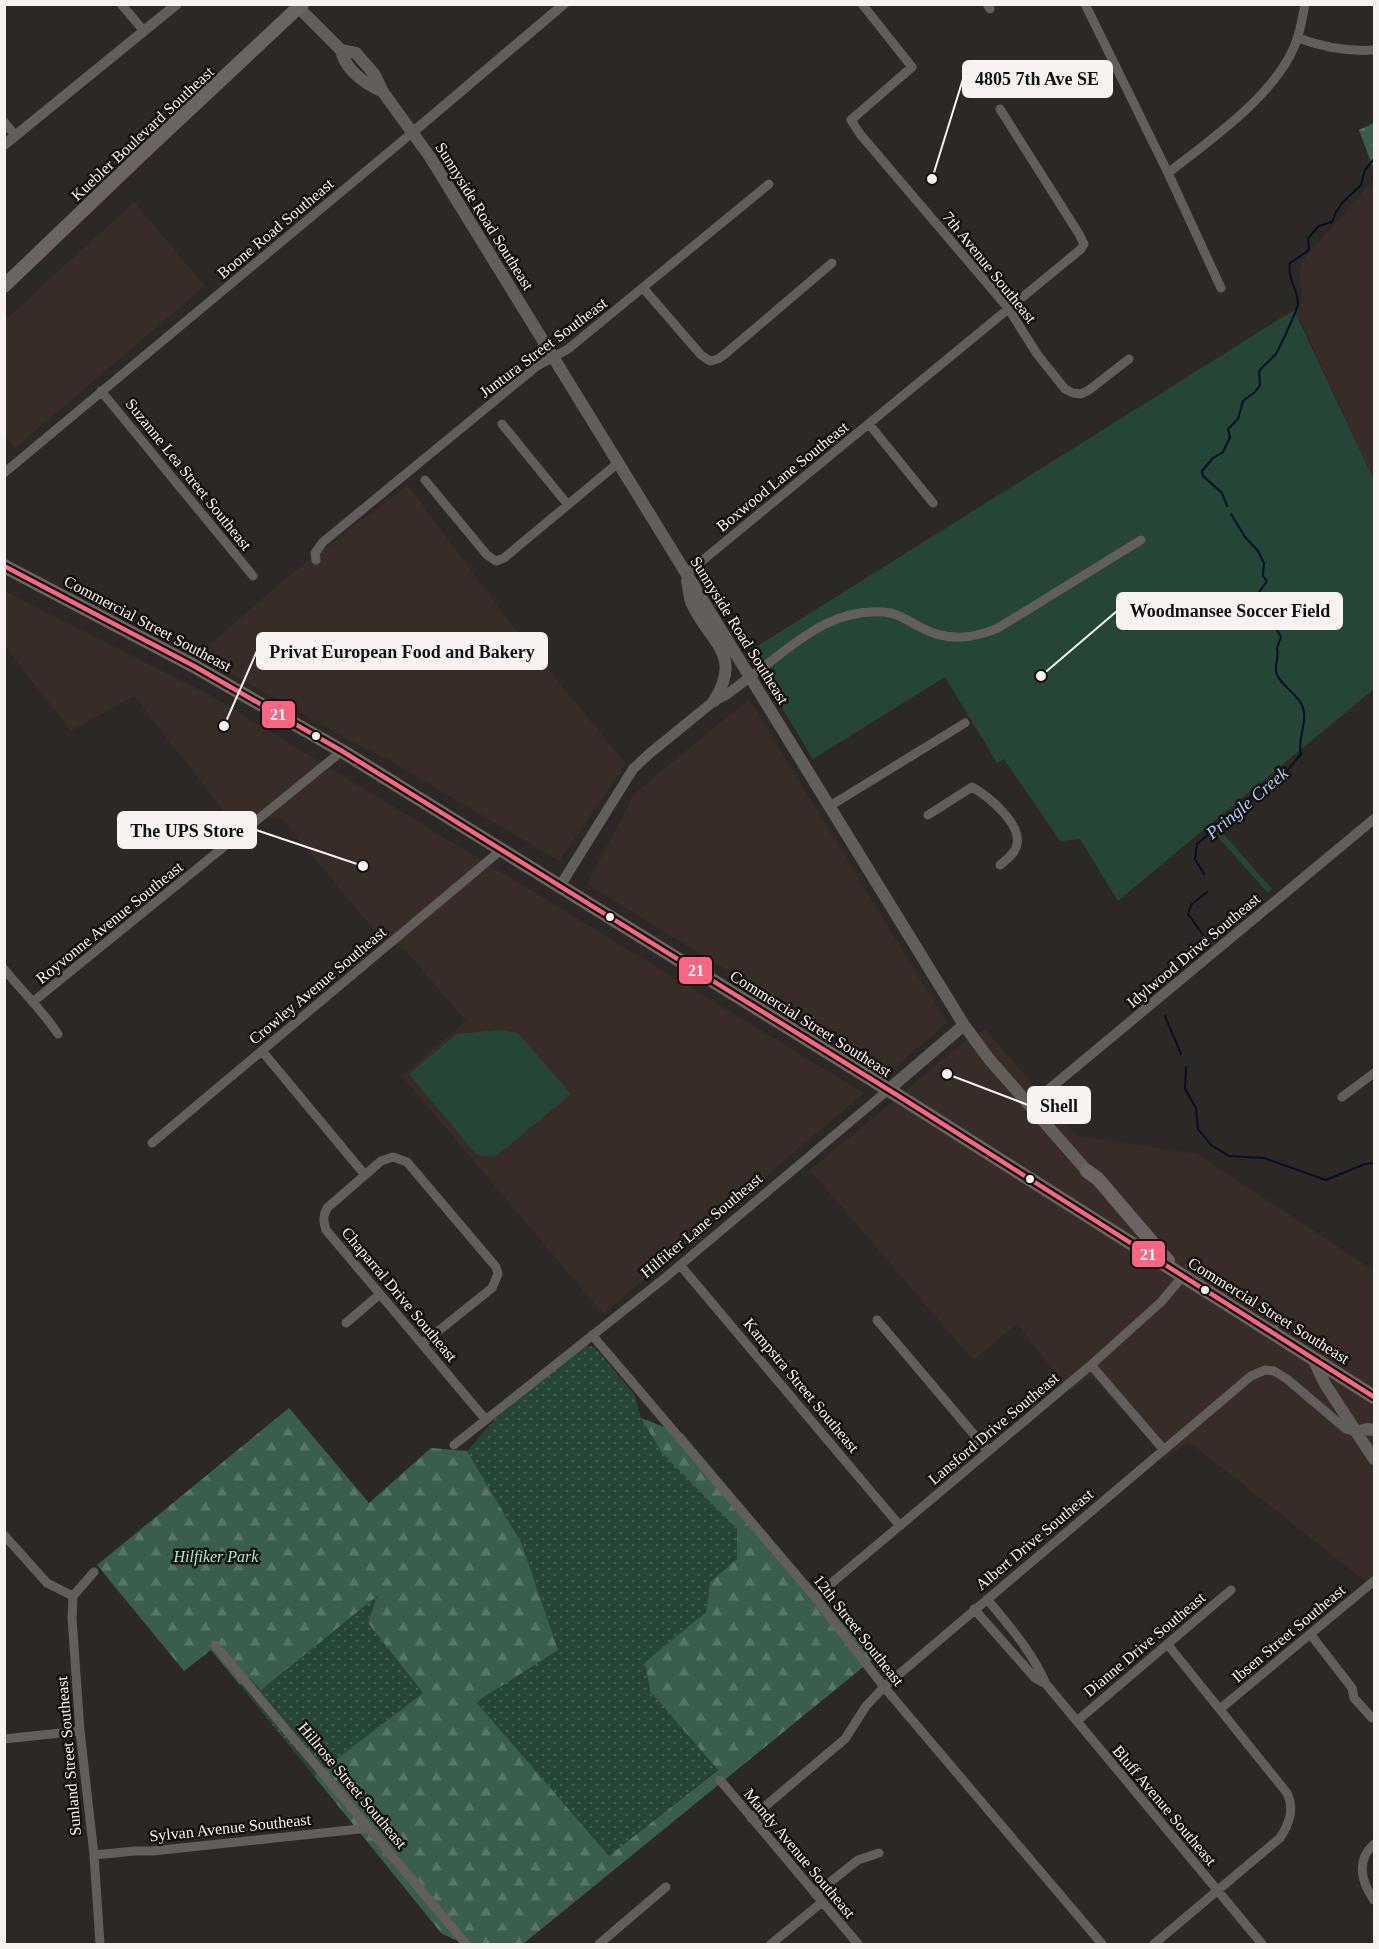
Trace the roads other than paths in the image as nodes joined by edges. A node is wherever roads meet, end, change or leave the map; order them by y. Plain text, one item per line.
1 (122, 4) edge
2 (177, 4) edge
3 (564, 4) edge
4 (862, 4) edge
5 (1084, 4) edge
6 (1305, 4) edge
7 (299, 6) edge
8 (144, 31) junction
9 (1298, 38) junction
10 (1374, 50) edge
11 (1000, 110) dead end
12 (4, 122) edge
13 (412, 132) junction
14 (16, 136) junction
15 (4, 145) edge
16 (1168, 173) junction
17 (769, 184) dead end
18 (832, 263) dead end
19 (4, 286) edge
20 (644, 288) junction
21 (1221, 288) dead end
22 (1008, 308) junction
23 (553, 358) junction
24 (1129, 359) dead end
25 (101, 391) junction
26 (502, 424) dead end
27 (869, 424) junction
28 (618, 463) junction
29 (4, 473) edge
30 (425, 480) dead end
31 (933, 503) dead end
32 (567, 505) junction
33 (1141, 540) dead end
34 (316, 560) dead end
35 (4, 566) edge
36 (686, 574) junction
37 (253, 576) dead end
38 (750, 677) junction
39 (714, 701) junction
40 (965, 723) dead end
41 (342, 751) junction
42 (830, 806) junction
43 (928, 815) dead end
44 (1374, 819) edge
45 (501, 850) junction
46 (1000, 865) dead end
47 (560, 886) junction
48 (4, 969) edge
49 (34, 1001) junction
50 (964, 1025) junction
51 (58, 1034) dead end
52 (262, 1052) junction
53 (1374, 1073) edge
54 (888, 1090) junction
55 (1342, 1096) dead end
56 (1030, 1105) junction
57 (152, 1143) dead end
58 (1087, 1172) joint
59 (365, 1175) junction
60 (680, 1265) junction
61 (1180, 1274) junction
62 (380, 1294) junction
63 (877, 1320) dead end
64 (346, 1323) dead end
65 (592, 1335) junction
66 (422, 1344) junction
67 (1312, 1357) junction
68 (1091, 1365) junction
69 (1374, 1396) edge
70 (486, 1420) junction
71 (1374, 1430) edge
72 (1356, 1432) junction
73 (454, 1445) dead end
74 (1164, 1450) junction
75 (988, 1451) junction
76 (1374, 1459) edge
77 (900, 1526) junction
78 (5, 1537) edge
79 (94, 1572) dead end
80 (1374, 1581) edge
81 (1231, 1590) dead end
82 (73, 1596) junction
83 (815, 1597) junction
84 (987, 1599) junction
85 (974, 1609) junction
86 (1311, 1635) junction
87 (215, 1645) dead end
88 (1168, 1645) junction
89 (1046, 1684) junction
90 (884, 1687) junction
91 (1220, 1709) junction
92 (1372, 1718) dead end
93 (1077, 1721) junction
94 (80, 1731) junction
95 (4, 1739) edge
96 (720, 1779) dead end
97 (751, 1818) junction
98 (369, 1828) junction
99 (1374, 1844) edge
100 (879, 1853) dead end
101 (94, 1855) junction
102 (666, 1887) dead end
103 (1218, 1892) junction
104 (815, 1894) junction
105 (1374, 1900) edge
106 (821, 1903) junction
107 (100, 1944) edge
108 (466, 1944) edge
109 (599, 1944) edge
110 (771, 1944) edge
111 (858, 1944) edge
112 (1102, 1944) edge
113 (1154, 1944) edge
114 (1262, 1944) edge

1 - 8 street
2 - 8 street
3 - 13 street, Boone Road Southeast
4 - 22 street, 7th Avenue Southeast
5 - 16 street
6 - 9 street
7 - 13 main road, Sunnyside Road Southeast
7 - 19 main road, Kuebler Boulevard Southeast
8 - 14 street
9 - 10 street
9 - 16 street
11 - 22 street, Boxwood Lane Southeast
12 - 14 street
13 - 23 main road, Sunnyside Road Southeast
13 - 25 street, Boone Road Southeast
14 - 15 street
16 - 21 street
17 - 20 street, Juntura Street Southeast
18 - 20 street
20 - 23 street, Juntura Street Southeast
22 - 24 street, 7th Avenue Southeast
22 - 27 street, Boxwood Lane Southeast
23 - 28 main road, Sunnyside Road Southeast
23 - 34 street, Juntura Street Southeast
25 - 29 street, Boone Road Southeast
25 - 37 street, Suzanne Lea Street Southeast
26 - 32 street
27 - 31 street, Boxwood Lane Southeast
27 - 36 street, Boxwood Lane Southeast
28 - 32 street
28 - 36 main road, Sunnyside Road Southeast
30 - 32 street
33 - 38 street
35 - 41 main road, Commercial Street Southeast
36 - 38 main road, Sunnyside Road Southeast
36 - 39 main road
38 - 39 street
38 - 42 main road, Sunnyside Road Southeast
39 - 47 street
40 - 42 street
41 - 45 main road, Commercial Street Southeast
41 - 49 street, Royvonne Avenue Southeast
42 - 50 main road, Sunnyside Road Southeast
43 - 46 street
44 - 56 street, Idylwood Drive Southeast
45 - 47 main road, Commercial Street Southeast
45 - 52 street, Crowley Avenue Southeast
47 - 54 main road, Commercial Street Southeast
48 - 49 street
49 - 51 street
50 - 54 main road, Hilfiker Lane Southeast
50 - 56 main road, Sunnyside Road Southeast
52 - 57 street, Crowley Avenue Southeast
52 - 59 street
53 - 55 street
54 - 60 street, Hilfiker Lane Southeast
54 - 61 main road, Commercial Street Southeast
56 - 58 main road, Sunnyside Road Southeast
58 - 61 main road
59 - 62 street, Chaparral Drive Southeast
59 - 66 street
60 - 65 street, Hilfiker Lane Southeast
60 - 77 street, Kampstra Street Southeast
61 - 67 main road, Commercial Street Southeast
61 - 68 street, Lansford Drive Southeast
62 - 64 street
62 - 66 street, Chaparral Drive Southeast
63 - 75 street
65 - 70 street, Hilfiker Lane Southeast
65 - 83 street, 12th Street Southeast
66 - 70 street, Chaparral Drive Southeast
67 - 69 main road, Commercial Street Southeast
67 - 72 main road
68 - 74 street
68 - 75 street, Lansford Drive Southeast
70 - 73 street, Hilfiker Lane Southeast
71 - 72 main road
72 - 74 street, Albert Drive Southeast
72 - 76 main road
74 - 84 street, Albert Drive Southeast
75 - 77 street, Lansford Drive Southeast
77 - 83 street, Lansford Drive Southeast
78 - 82 street
79 - 82 street
80 - 86 street, Ibsen Street Southeast
81 - 88 street, Dianne Drive Southeast
82 - 94 street, Sunland Street Southeast
83 - 90 street, 12th Street Southeast
84 - 85 street, Albert Drive Southeast
84 - 89 street, Bluff Avenue Southeast
85 - 89 street, Bluff Avenue Southeast
85 - 90 street, Albert Drive Southeast
86 - 91 street, Ibsen Street Southeast
86 - 92 street
87 - 98 street, Hillrose Street Southeast
88 - 91 street
88 - 93 street, Dianne Drive Southeast
89 - 93 street, Bluff Avenue Southeast
90 - 97 street, Albert Drive Southeast
90 - 112 street, 12th Street Southeast
91 - 103 street
93 - 103 street, Bluff Avenue Southeast
94 - 95 street
94 - 101 street, Sunland Street Southeast
96 - 97 street, Mandy Avenue Southeast
97 - 104 street, Mandy Avenue Southeast
98 - 101 street, Sylvan Avenue Southeast
98 - 108 street, Hillrose Street Southeast
99 - 105 street
100 - 104 street
101 - 107 street, Sunland Street Southeast
102 - 109 street
103 - 113 street
103 - 114 street, Bluff Avenue Southeast
104 - 106 street, Mandy Avenue Southeast
106 - 110 street
106 - 111 street, Mandy Avenue Southeast

